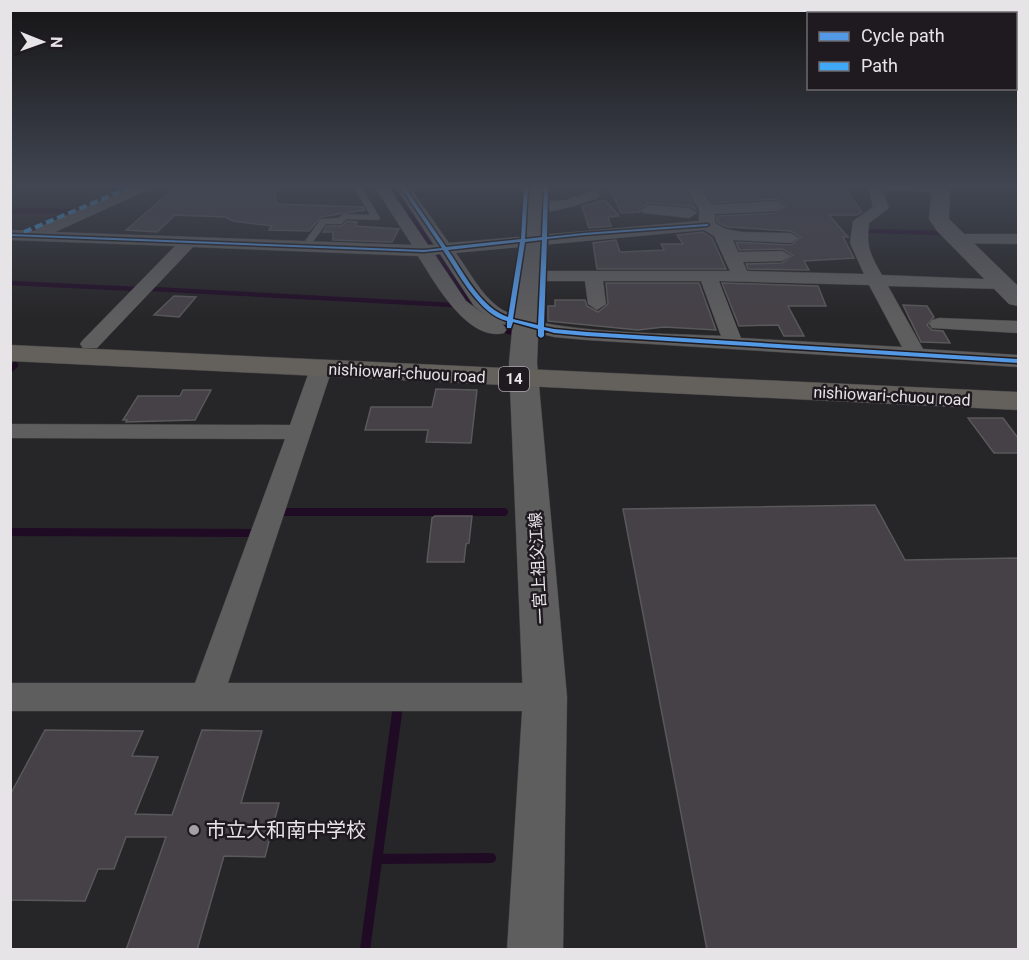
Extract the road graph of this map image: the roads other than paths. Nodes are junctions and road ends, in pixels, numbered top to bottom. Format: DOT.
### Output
graph roads {
  1 [pos="44,231"];
  2 [pos="316,231"];
  3 [pos="422,231"];
  4 [pos="533,231"];
  5 [pos="567,231"];
  6 [pos="717,231"];
  7 [pos="729,231"];
  8 [pos="860,231"];
  9 [pos="949,231"];
  10 [pos="10,234"];
  11 [pos="786,234"];
  12 [pos="34,235"];
  13 [pos="532,239"];
  14 [pos="956,239"];
  15 [pos="1018,239"];
  16 [pos="191,240"];
  17 [pos="306,245"];
  18 [pos="435,250"];
  19 [pos="782,256"];
  20 [pos="734,257"];
  21 [pos="530,276"];
  22 [pos="593,276"];
  23 [pos="708,276"];
  24 [pos="741,276"];
  25 [pos="874,278"];
  26 [pos="1011,291"];
  27 [pos="597,304"];
  28 [pos="939,324"];
  29 [pos="1018,327"];
  30 [pos="733,342"];
  31 [pos="90,344"];
  32 [pos="526,344"];
  33 [pos="13,352"];
  34 [pos="915,353"];
  35 [pos="1018,361"];
  36 [pos="321,369"];
  37 [pos="1018,385"];
  38 [pos="1018,401"];
  39 [pos="10,431"];
  40 [pos="298,432"];
  41 [pos="10,697"];
  42 [pos="545,697"];
  43 [pos="206,698"];
  44 [pos="535,950"];
  1 -- 12 [label="street"];
  2 -- 17 [label="lane"];
  3 -- 18 [label="street"];
  4 -- 13 [label="main road, 一宮上祖父江線"];
  5 -- 13 [label="street"];
  6 -- 20 [label="street"];
  7 -- 11 [label="street"];
  8 -- 25 [label="street"];
  9 -- 14 [label="main road"];
  10 -- 12 [label="street"];
  12 -- 16 [label="street"];
  13 -- 18 [label="street"];
  13 -- 21 [label="main road, 一宮上祖父江線"];
  14 -- 15 [label="street"];
  14 -- 26 [label="main road"];
  16 -- 17 [label="street"];
  16 -- 31 [label="street"];
  17 -- 18 [label="street"];
  18 -- 32 [label="street"];
  19 -- 20 [label="street"];
  20 -- 24 [label="street"];
  21 -- 22 [label="street"];
  21 -- 32 [label="main road, 一宮上祖父江線"];
  22 -- 23 [label="street"];
  22 -- 27 [label="street"];
  23 -- 24 [label="street"];
  23 -- 30 [label="street"];
  24 -- 25 [label="street"];
  25 -- 26 [label="street"];
  25 -- 34 [label="street"];
  28 -- 29 [label="street"];
  30 -- 32 [label="street"];
  30 -- 34 [label="street"];
  31 -- 32 [label="main road, nishiowari-chuou road / 14"];
  31 -- 33 [label="main road, nishiowari-chuou road / 14"];
  32 -- 36 [label="main road, nishiowari-chuou road / 14"];
  32 -- 37 [label="main road, nishiowari-chuou road / 14"];
  32 -- 38 [label="main road, nishiowari-chuou road / 14"];
  32 -- 42 [label="main road, 一宮上祖父江線"];
  33 -- 36 [label="main road, nishiowari-chuou road / 14"];
  34 -- 35 [label="street"];
  36 -- 40 [label="street"];
  39 -- 40 [label="street"];
  40 -- 43 [label="street"];
  41 -- 43 [label="street"];
  42 -- 43 [label="street"];
  42 -- 44 [label="main road, 一宮上祖父江線"];
}
